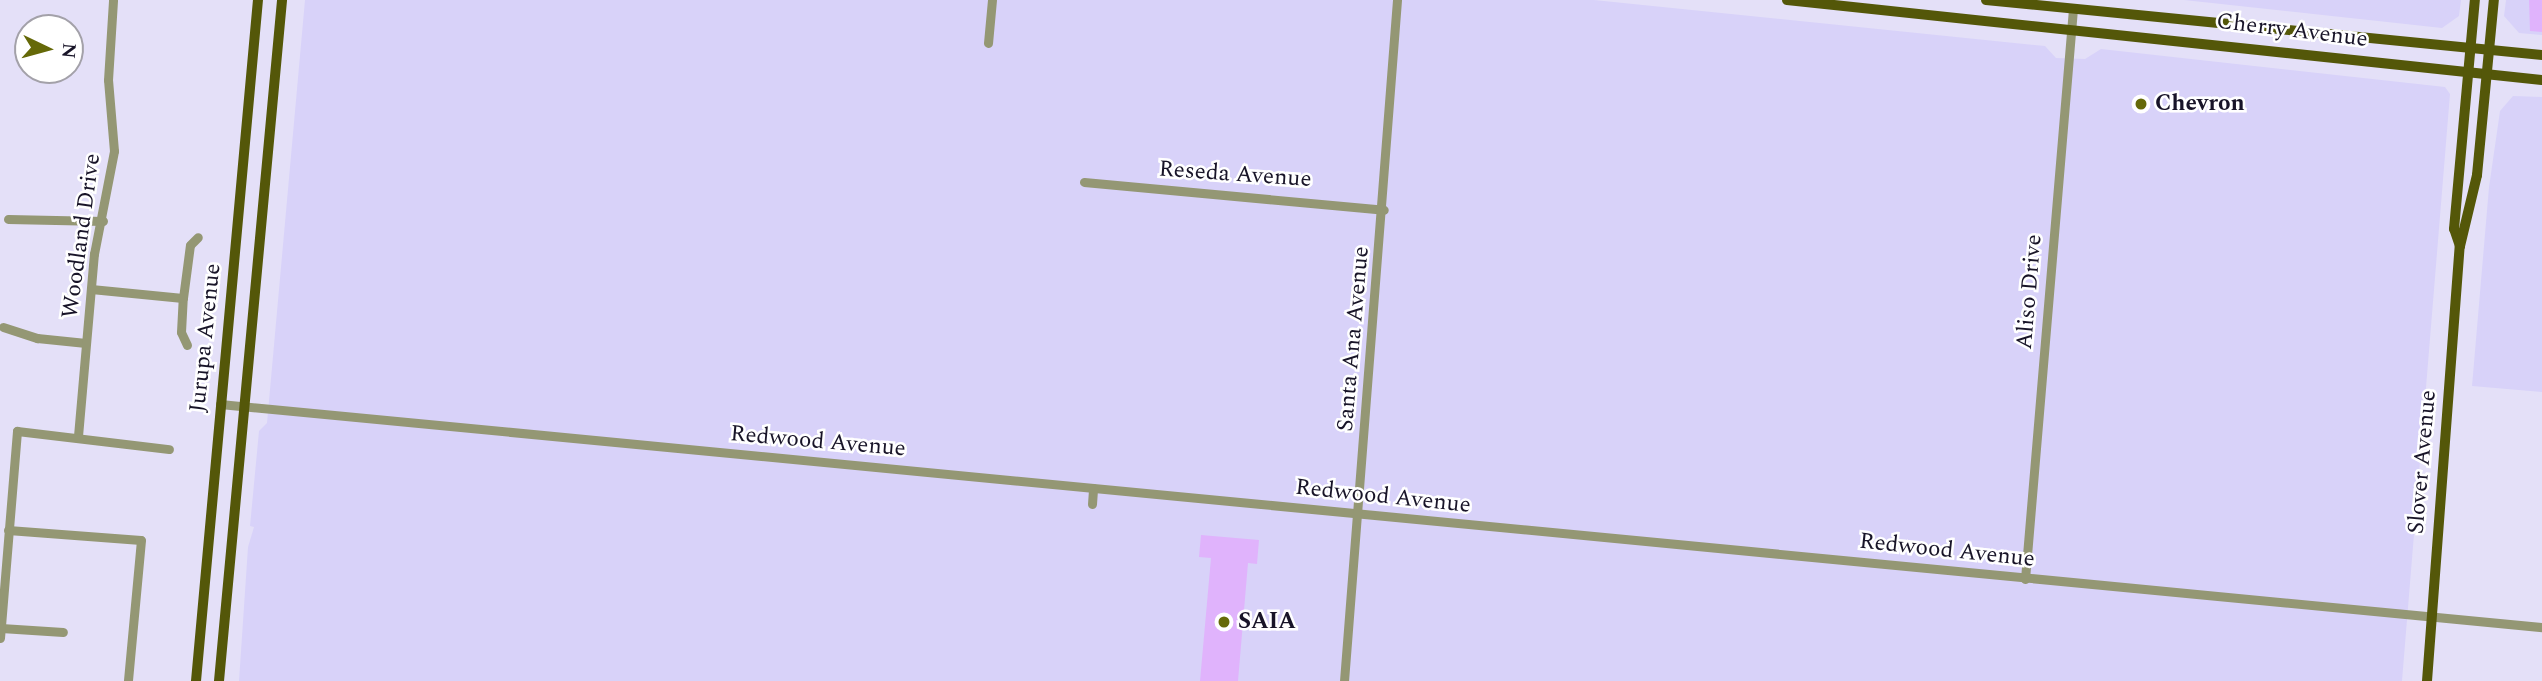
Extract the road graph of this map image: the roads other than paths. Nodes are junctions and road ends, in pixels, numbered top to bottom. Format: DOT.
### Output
graph roads {
  1 [pos="113,0"];
  2 [pos="258,0"];
  3 [pos="282,0"];
  4 [pos="992,0"];
  5 [pos="1397,0"];
  6 [pos="1787,0"];
  7 [pos="1986,0"];
  8 [pos="2475,0"];
  9 [pos="2494,0"];
  10 [pos="2073,9"];
  11 [pos="2071,28"];
  12 [pos="988,43"];
  13 [pos="2471,47"];
  14 [pos="2489,50"];
  15 [pos="2542,55"];
  16 [pos="2468,73"];
  17 [pos="2486,75"];
  18 [pos="2542,80"];
  19 [pos="1083,182"];
  20 [pos="1384,210"];
  21 [pos="8,219"];
  22 [pos="103,221"];
  23 [pos="198,237"];
  24 [pos="2460,246"];
  25 [pos="91,289"];
  26 [pos="183,298"];
  27 [pos="3,327"];
  28 [pos="86,343"];
  29 [pos="187,345"];
  30 [pos="220,404"];
  31 [pos="245,407"];
  32 [pos="78,436"];
  33 [pos="169,449"];
  34 [pos="1093,488"];
  35 [pos="1092,504"];
  36 [pos="1358,513"];
  37 [pos="8,530"];
  38 [pos="2025,579"];
  39 [pos="2432,617"];
  40 [pos="2542,627"];
  41 [pos="1,628"];
  42 [pos="63,632"];
  43 [pos="0,638"];
  44 [pos="128,681"];
  45 [pos="196,681"];
  46 [pos="219,681"];
  47 [pos="1344,681"];
  48 [pos="2427,681"];
  1 -- 22 [label="street, Woodland Drive"];
  2 -- 30 [label="main road, Jurupa Avenue"];
  3 -- 31 [label="main road, Jurupa Avenue"];
  4 -- 12 [label="street"];
  5 -- 20 [label="street, Santa Ana Avenue"];
  6 -- 11 [label="main road, Cherry Avenue"];
  7 -- 10 [label="main road, Cherry Avenue"];
  8 -- 13 [label="main road, Slover Avenue"];
  9 -- 14 [label="main road, Slover Avenue"];
  10 -- 11 [label="street, Aliso Drive"];
  10 -- 13 [label="main road, Cherry Avenue"];
  11 -- 16 [label="main road, Cherry Avenue"];
  11 -- 38 [label="street, Aliso Drive"];
  13 -- 14 [label="main road, Cherry Avenue"];
  13 -- 16 [label="main road, Slover Avenue"];
  14 -- 15 [label="main road, Cherry Avenue"];
  14 -- 17 [label="main road, Slover Avenue"];
  16 -- 17 [label="main road, Cherry Avenue"];
  16 -- 24 [label="main road, Slover Avenue"];
  17 -- 18 [label="main road, Cherry Avenue"];
  17 -- 24 [label="main road, Slover Avenue"];
  19 -- 20 [label="street, Reseda Avenue"];
  20 -- 36 [label="street, Santa Ana Avenue"];
  21 -- 22 [label="street"];
  22 -- 25 [label="street, Woodland Drive"];
  23 -- 26 [label="street"];
  24 -- 39 [label="main road, Slover Avenue"];
  25 -- 26 [label="street"];
  25 -- 28 [label="street, Woodland Drive"];
  26 -- 29 [label="street"];
  27 -- 28 [label="street"];
  28 -- 32 [label="street, Woodland Drive"];
  30 -- 31 [label="street, Redwood Avenue"];
  30 -- 45 [label="main road, Jurupa Avenue"];
  31 -- 34 [label="street, Redwood Avenue"];
  31 -- 46 [label="main road, Jurupa Avenue"];
  32 -- 33 [label="street"];
  32 -- 37 [label="street"];
  34 -- 35 [label="street"];
  34 -- 36 [label="street, Redwood Avenue"];
  36 -- 38 [label="street, Redwood Avenue"];
  36 -- 47 [label="street, Santa Ana Avenue"];
  37 -- 41 [label="street"];
  37 -- 44 [label="street"];
  38 -- 39 [label="street, Redwood Avenue"];
  39 -- 40 [label="street, Redwood Avenue"];
  39 -- 48 [label="main road, Slover Avenue"];
  41 -- 42 [label="street"];
  41 -- 43 [label="street"];
}
